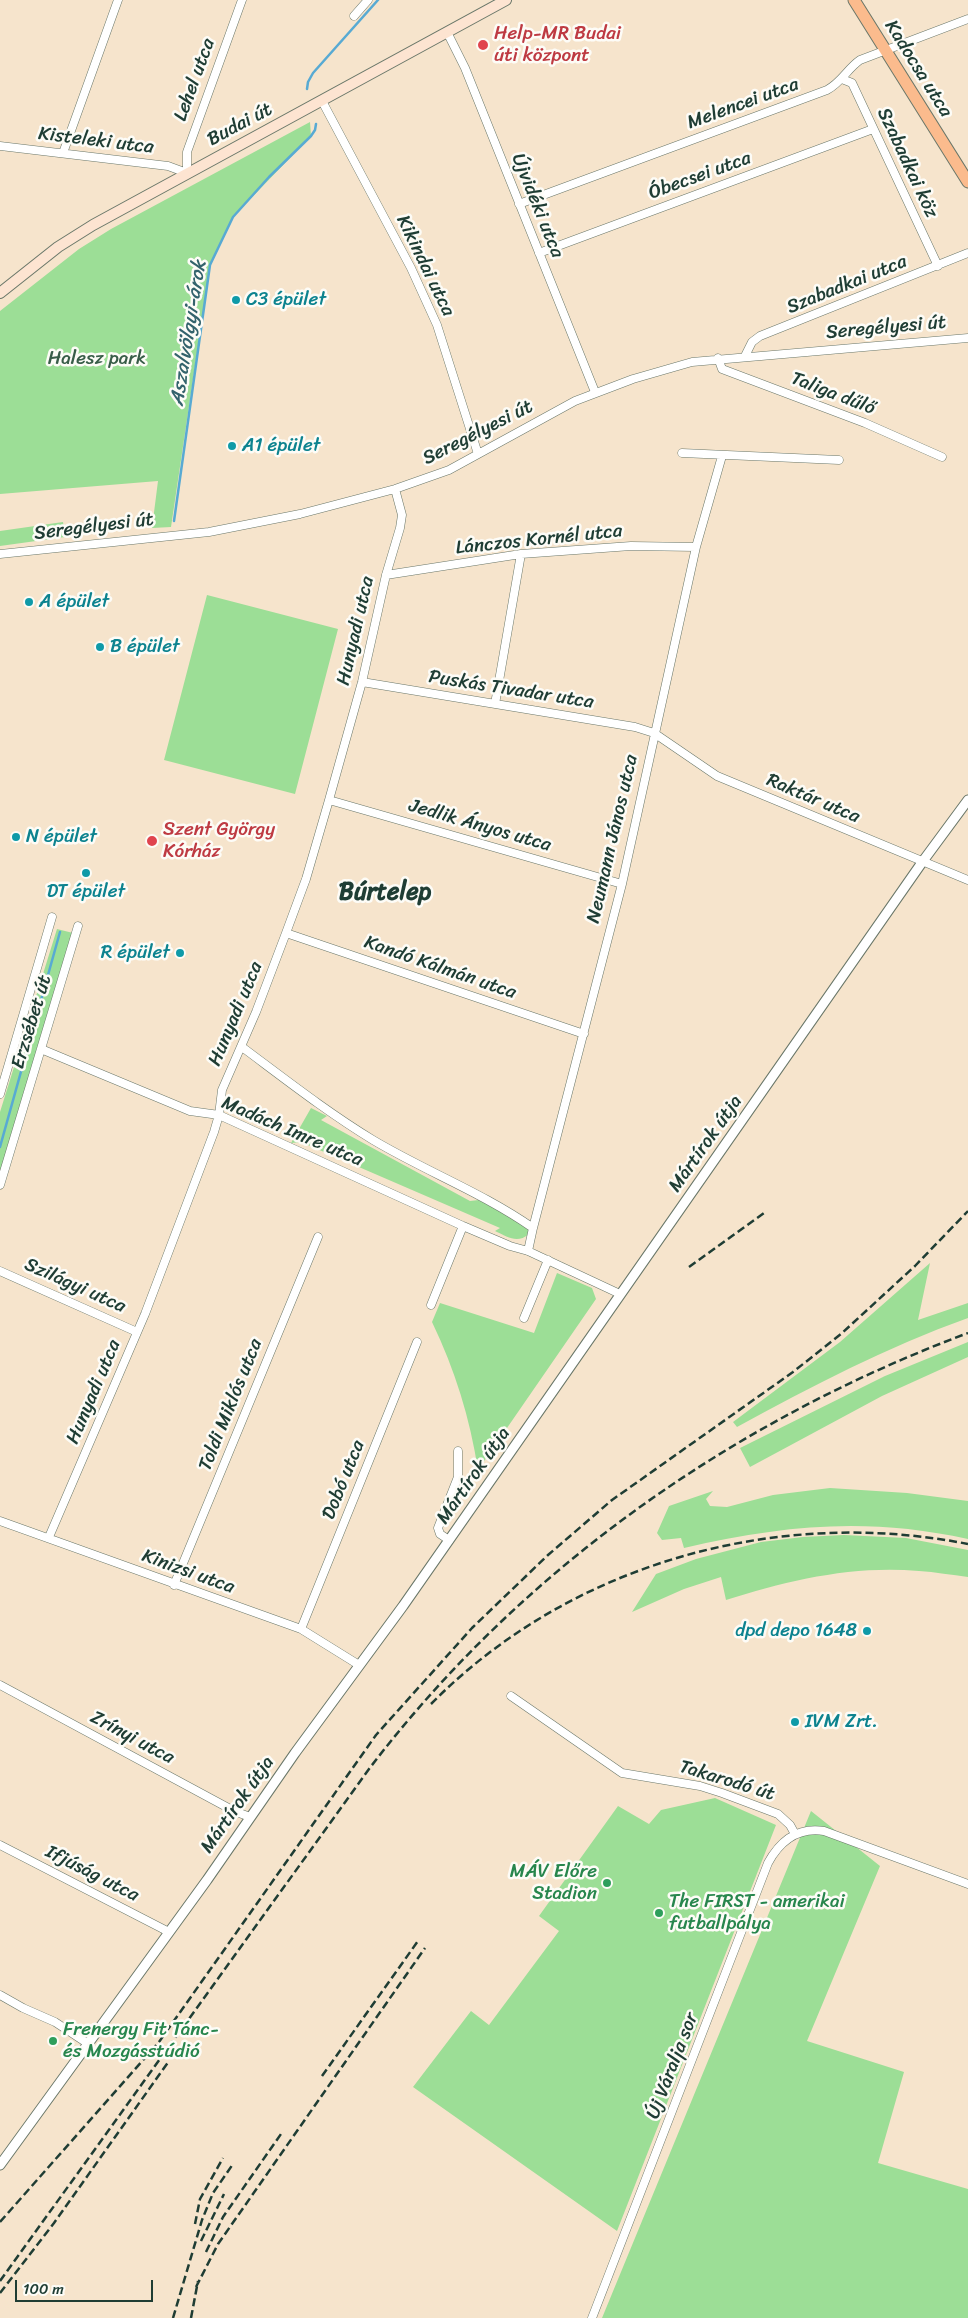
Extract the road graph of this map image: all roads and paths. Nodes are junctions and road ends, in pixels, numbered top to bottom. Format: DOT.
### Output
graph roads {
  1 [pos="118,0"];
  2 [pos="242,0"];
  3 [pos="368,0"];
  4 [pos="506,0"];
  5 [pos="854,0"];
  6 [pos="354,16"];
  7 [pos="968,19"];
  8 [pos="447,32"];
  9 [pos="886,51"];
  10 [pos="842,79"];
  11 [pos="322,101"];
  12 [pos="873,129"];
  13 [pos="0,146"];
  14 [pos="63,153"];
  15 [pos="187,173"];
  16 [pos="968,182"];
  17 [pos="519,204"];
  18 [pos="968,252"];
  19 [pos="538,253"];
  20 [pos="938,266"];
  21 [pos="0,293"];
  22 [pos="968,338"];
  23 [pos="745,356"];
  24 [pos="718,358"];
  25 [pos="595,392"];
  26 [pos="682,453"];
  27 [pos="478,454"];
  28 [pos="722,456"];
  29 [pos="942,457"];
  30 [pos="839,460"];
  31 [pos="395,489"];
  32 [pos="696,547"];
  33 [pos="0,554"];
  34 [pos="521,554"];
  35 [pos="386,575"];
  36 [pos="362,682"];
  37 [pos="495,704"];
  38 [pos="654,733"];
  39 [pos="329,800"];
  40 [pos="968,800"];
  41 [pos="923,861"];
  42 [pos="968,880"];
  43 [pos="622,884"];
  44 [pos="52,917"];
  45 [pos="78,926"];
  46 [pos="286,933"];
  47 [pos="584,1034"];
  48 [pos="242,1047"];
  49 [pos="41,1049"];
  50 [pos="0,1094"];
  51 [pos="219,1115"];
  52 [pos="0,1186"];
  53 [pos="463,1226"];
  54 [pos="533,1228"];
  55 [pos="318,1237"];
  56 [pos="528,1251"];
  57 [pos="548,1260"];
  58 [pos="0,1271"];
  59 [pos="620,1294"];
  60 [pos="431,1304"];
  61 [pos="524,1318"];
  62 [pos="137,1332"];
  63 [pos="417,1342"];
  64 [pos="458,1451"];
  65 [pos="0,1521"];
  66 [pos="49,1537"];
  67 [pos="449,1540"];
  68 [pos="174,1585"];
  69 [pos="301,1629"];
  70 [pos="359,1665"];
  71 [pos="0,1685"];
  72 [pos="510,1696"];
  73 [pos="250,1817"];
  74 [pos="795,1834"];
  75 [pos="0,1845"];
  76 [pos="968,1884"];
  77 [pos="169,1932"];
  78 [pos="0,1995"];
  79 [pos="88,2042"];
  80 [pos="1,2160"];
  81 [pos="592,2318"];
  1 -- 14 [label="street"];
  2 -- 15 [label="street, Lehel utca"];
  3 -- 6 [label="street"];
  4 -- 8 [label="main road, Budai út"];
  5 -- 9 [label="main road, Kadocsa utca"];
  7 -- 9 [label="street, Melencei utca"];
  8 -- 11 [label="main road, Budai út"];
  8 -- 17 [label="street, Újvidéki utca"];
  9 -- 10 [label="street, Melencei utca"];
  9 -- 16 [label="main road, Kadocsa utca"];
  10 -- 12 [label="street, Szabadkai köz"];
  10 -- 17 [label="street, Melencei utca"];
  11 -- 15 [label="main road, Budai út"];
  11 -- 27 [label="street, Kikindai utca"];
  12 -- 19 [label="street, Óbecsei utca"];
  12 -- 20 [label="street, Szabadkai köz"];
  13 -- 14 [label="street, Kisteleki utca"];
  14 -- 15 [label="street, Kisteleki utca"];
  15 -- 21 [label="main road, Budai út"];
  17 -- 19 [label="street, Újvidéki utca"];
  18 -- 20 [label="street, Szabadkai utca"];
  19 -- 25 [label="street, Újvidéki utca"];
  20 -- 23 [label="street, Szabadkai utca"];
  22 -- 23 [label="street, Seregélyesi út"];
  23 -- 24 [label="street, Seregélyesi út"];
  24 -- 25 [label="street, Seregélyesi út"];
  24 -- 29 [label="street, Taliga dűlő"];
  25 -- 27 [label="street, Seregélyesi út"];
  26 -- 28 [label="street"];
  27 -- 31 [label="street, Seregélyesi út"];
  28 -- 30 [label="street"];
  28 -- 32 [label="street, Neumann János utca"];
  31 -- 33 [label="street, Seregélyesi út"];
  31 -- 35 [label="street, Hunyadi utca"];
  32 -- 34 [label="street, Lánczos Kornél utca"];
  32 -- 38 [label="street, Neumann János utca"];
  34 -- 35 [label="street, Lánczos Kornél utca"];
  34 -- 37 [label="street"];
  35 -- 36 [label="street, Hunyadi utca"];
  36 -- 37 [label="street, Puskás Tivadar utca"];
  36 -- 39 [label="street, Hunyadi utca"];
  37 -- 38 [label="street, Puskás Tivadar utca"];
  38 -- 41 [label="street, Raktár utca"];
  38 -- 43 [label="street, Neumann János utca"];
  39 -- 43 [label="street, Jedlik Ányos utca"];
  39 -- 46 [label="street, Hunyadi utca"];
  40 -- 41 [label="street, Mártírok útja"];
  41 -- 42 [label="street, Raktár utca"];
  41 -- 59 [label="street, Mártírok útja"];
  43 -- 47 [label="street, Neumann János utca"];
  44 -- 50 [label="street, Erzsébet út"];
  45 -- 49 [label="street, Erzsébet út"];
  46 -- 47 [label="street, Kandó Kálmán utca"];
  46 -- 48 [label="street, Hunyadi utca"];
  47 -- 54 [label="street, Neumann János utca"];
  48 -- 51 [label="street, Hunyadi utca"];
  48 -- 54 [label="street, Madách Imre utca"];
  49 -- 51 [label="street, Madách Imre utca"];
  49 -- 52 [label="street, Erzsébet út"];
  51 -- 53 [label="street, Madách Imre utca"];
  51 -- 62 [label="street, Hunyadi utca"];
  53 -- 56 [label="street, Madách Imre utca"];
  53 -- 60 [label="street"];
  54 -- 56 [label="street"];
  55 -- 68 [label="street, Toldi Miklós utca"];
  56 -- 57 [label="street, Madách Imre utca"];
  57 -- 59 [label="street, Madách Imre utca"];
  57 -- 61 [label="street"];
  58 -- 62 [label="street, Szilágyi utca"];
  59 -- 67 [label="street, Mártírok útja"];
  62 -- 66 [label="street, Hunyadi utca"];
  63 -- 69 [label="street, Dobó utca"];
  64 -- 67 [label="street"];
  65 -- 66 [label="street, Kinizsi utca"];
  66 -- 68 [label="street, Kinizsi utca"];
  67 -- 70 [label="street, Mártírok útja"];
  68 -- 69 [label="street, Kinizsi utca"];
  69 -- 70 [label="street, Kinizsi utca"];
  70 -- 73 [label="street, Mártírok útja"];
  71 -- 73 [label="street, Zrínyi utca"];
  72 -- 74 [label="street, Takarodó út"];
  73 -- 77 [label="street, Mártírok útja"];
  74 -- 76 [label="street"];
  74 -- 81 [label="street, Új Váralja sor"];
  75 -- 77 [label="street, Ifjúság utca"];
  77 -- 79 [label="street, Mártírok útja"];
  78 -- 79 [label="street"];
  79 -- 80 [label="street, Mártírok útja"];
}
